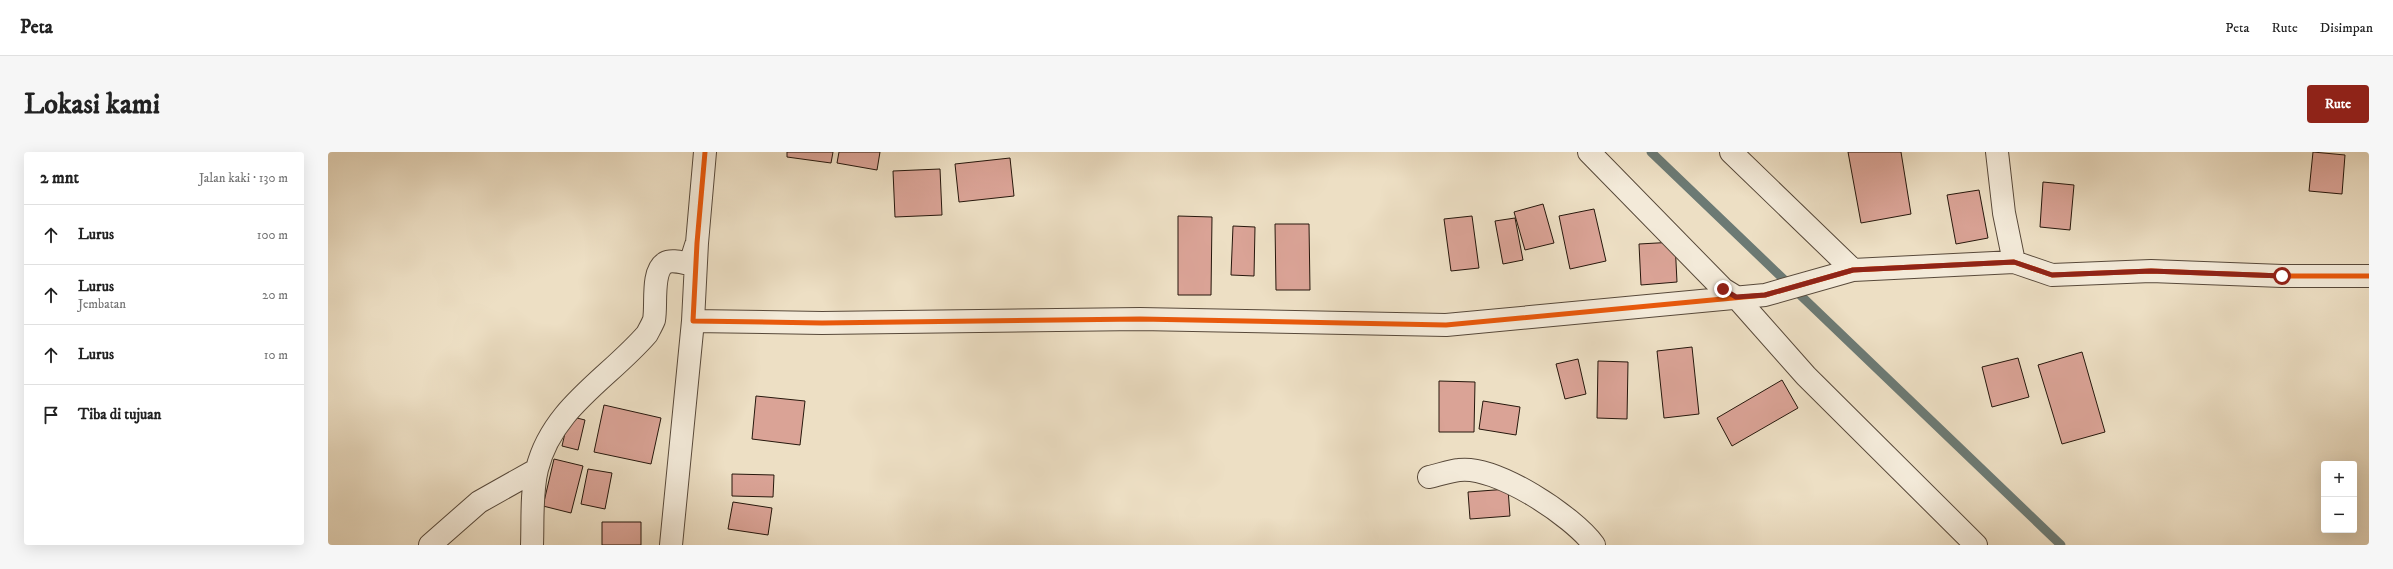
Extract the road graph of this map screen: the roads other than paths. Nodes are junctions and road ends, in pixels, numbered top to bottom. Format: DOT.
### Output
graph roads {
  1 [pos="705,152"];
  2 [pos="1589,152"];
  3 [pos="1731,152"];
  4 [pos="1997,152"];
  5 [pos="697,243"];
  6 [pos="2014,262"];
  7 [pos="1846,272"];
  8 [pos="2369,276"];
  9 [pos="1736,297"];
  10 [pos="693,321"];
  11 [pos="536,470"];
  12 [pos="1429,477"];
  13 [pos="430,545"];
  14 [pos="532,545"];
  15 [pos="671,545"];
  16 [pos="1594,545"];
  17 [pos="1976,545"];
  1 -- 5 [label="street"];
  2 -- 9 [label="street"];
  3 -- 7 [label="street"];
  4 -- 6 [label="street"];
  5 -- 10 [label="street"];
  5 -- 11 [label="street"];
  6 -- 7 [label="street"];
  6 -- 8 [label="street"];
  7 -- 9 [label="street"];
  9 -- 10 [label="street"];
  9 -- 17 [label="street"];
  10 -- 15 [label="street"];
  11 -- 13 [label="street"];
  11 -- 14 [label="street"];
  12 -- 16 [label="street"];
}
